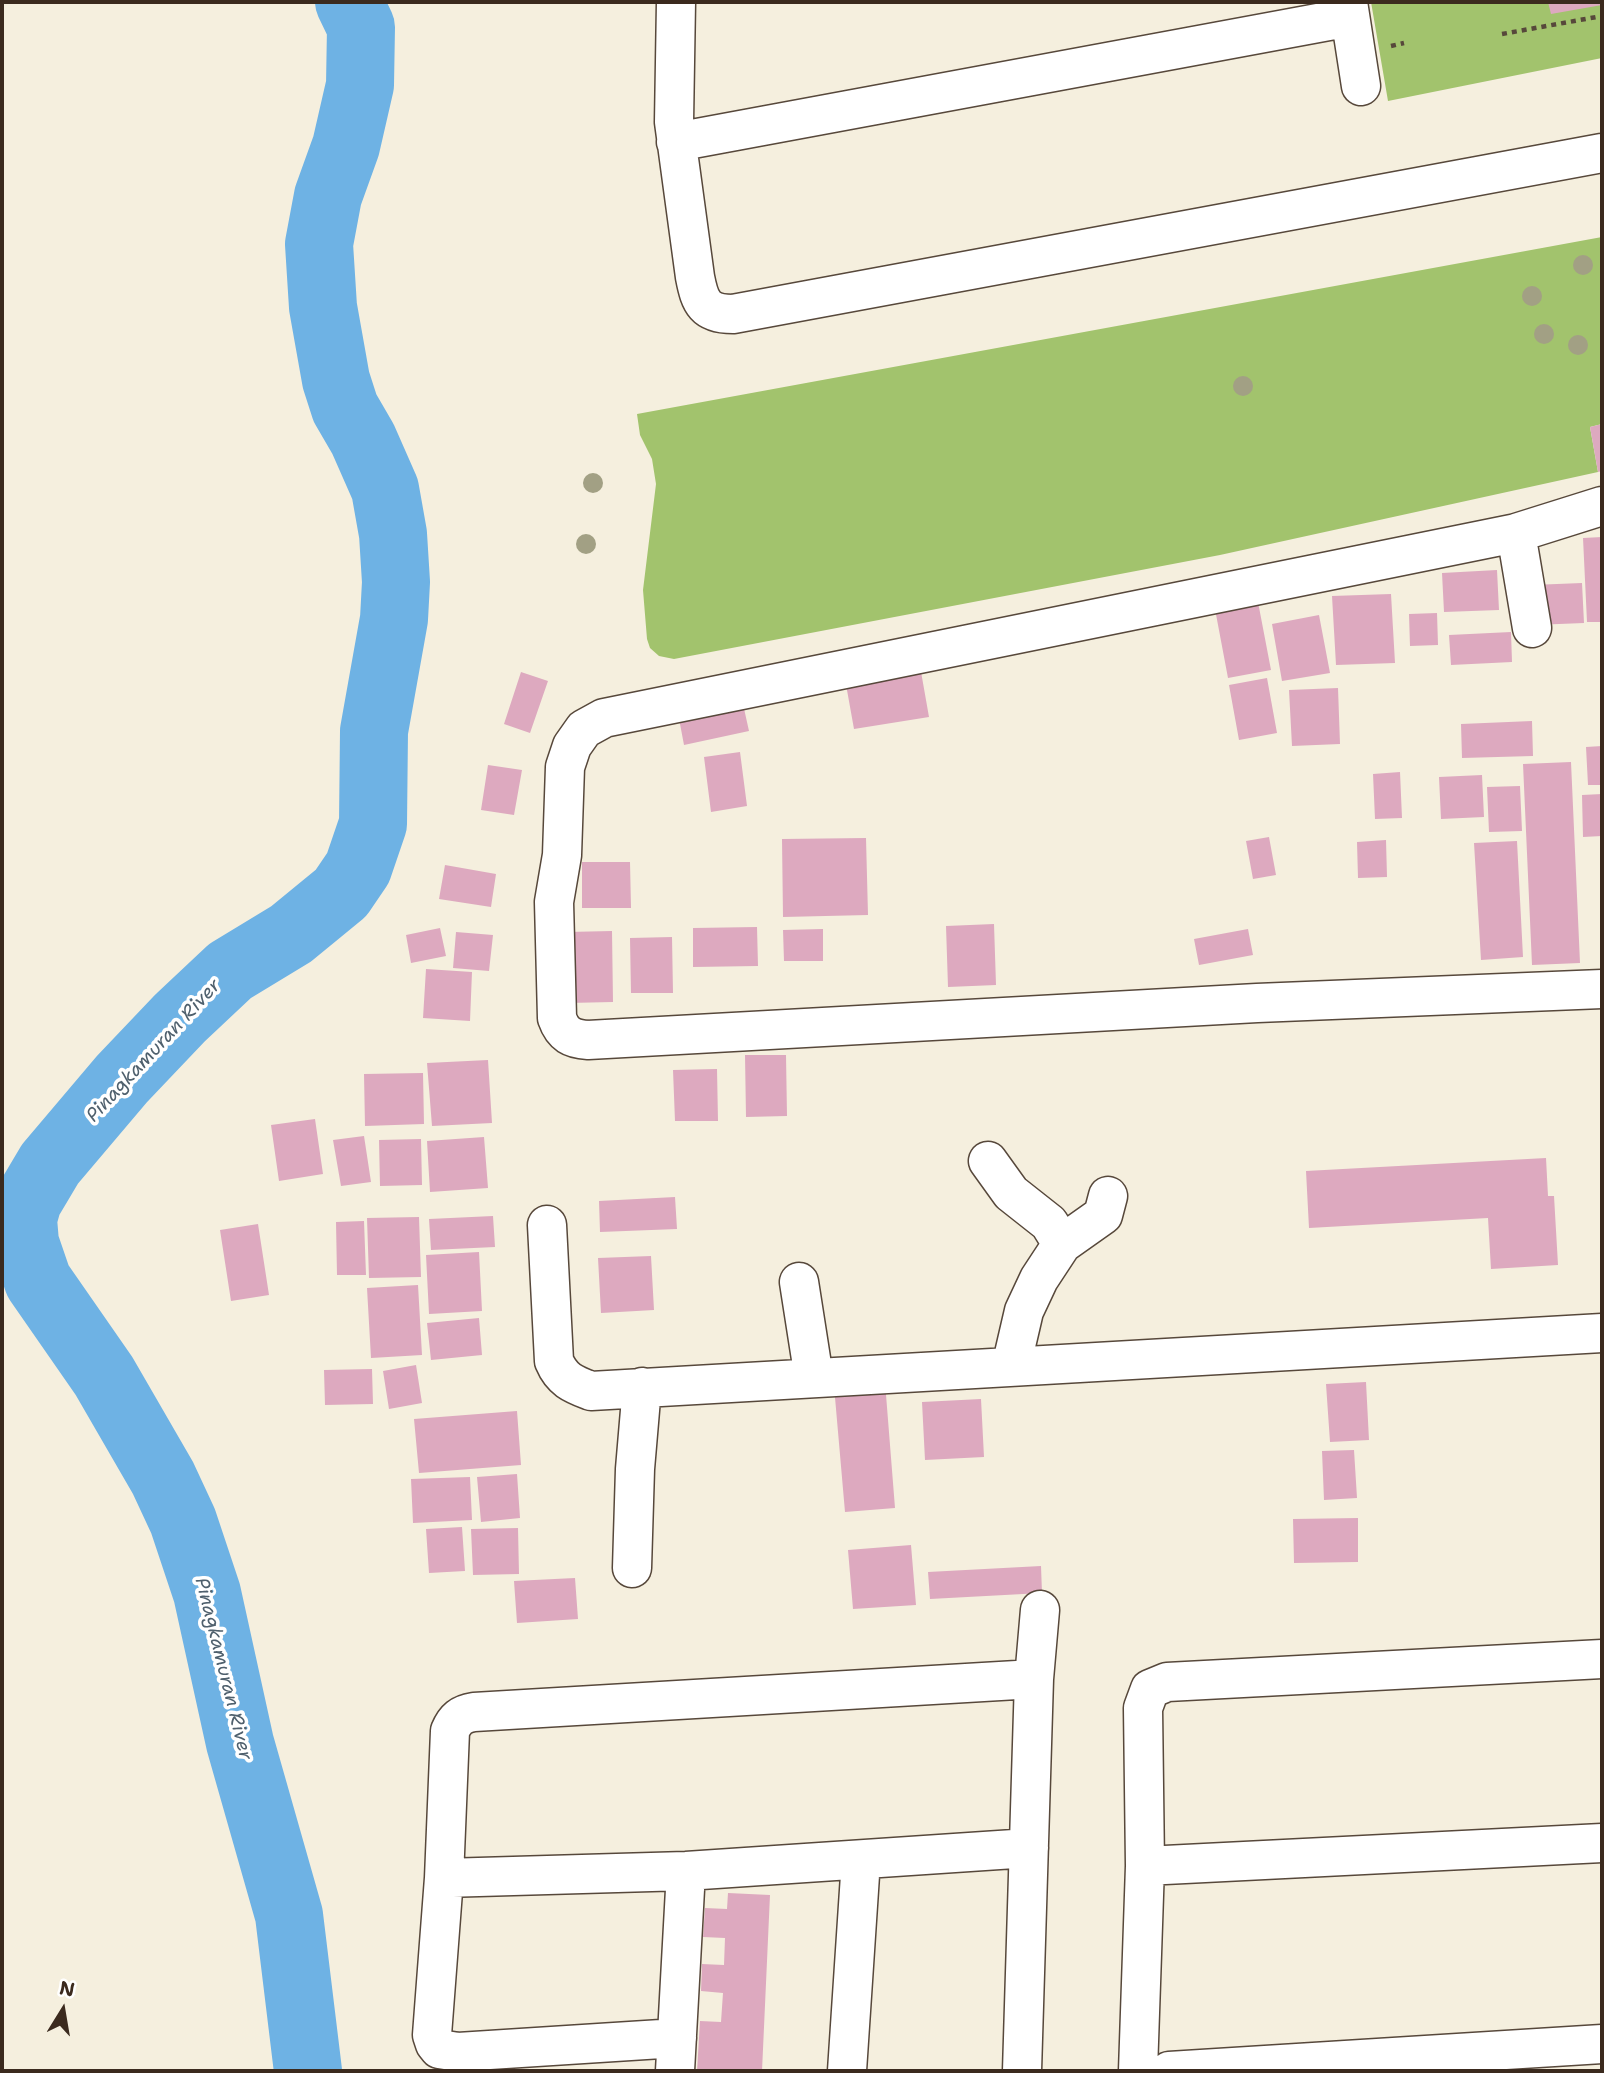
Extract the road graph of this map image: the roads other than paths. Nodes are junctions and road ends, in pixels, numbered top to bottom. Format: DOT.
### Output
graph roads {
  1 [pos="676,2"];
  2 [pos="1349,9"];
  3 [pos="1361,86"];
  4 [pos="676,142"];
  5 [pos="1602,153"];
  6 [pos="1602,506"];
  7 [pos="1516,533"];
  8 [pos="1532,628"];
  9 [pos="1602,989"];
  10 [pos="988,1161"];
  11 [pos="1108,1196"];
  12 [pos="547,1225"];
  13 [pos="1062,1244"];
  14 [pos="799,1282"];
  15 [pos="1602,1333"];
  16 [pos="1011,1367"];
  17 [pos="814,1378"];
  18 [pos="642,1387"];
  19 [pos="632,1568"];
  20 [pos="1040,1611"];
  21 [pos="1602,1659"];
  22 [pos="1034,1679"];
  23 [pos="1602,1843"];
  24 [pos="1029,1848"];
  25 [pos="860,1860"];
  26 [pos="1144,1866"];
  27 [pos="686,1871"];
  28 [pos="444,1878"];
  29 [pos="1602,2044"];
  30 [pos="676,2054"];
  31 [pos="847,2071"];
  32 [pos="1023,2071"];
  33 [pos="1138,2071"];
  34 [pos="1169,2071"];
  1 -- 4 [label="street"];
  2 -- 3 [label="street"];
  2 -- 4 [label="street"];
  4 -- 5 [label="street"];
  6 -- 7 [label="street"];
  7 -- 8 [label="street"];
  7 -- 9 [label="street"];
  10 -- 13 [label="street"];
  11 -- 13 [label="street"];
  12 -- 18 [label="street"];
  13 -- 16 [label="street"];
  14 -- 17 [label="street"];
  15 -- 16 [label="street"];
  16 -- 17 [label="street"];
  17 -- 18 [label="street"];
  18 -- 19 [label="street"];
  20 -- 22 [label="street"];
  21 -- 26 [label="street"];
  22 -- 24 [label="street"];
  22 -- 28 [label="street"];
  23 -- 26 [label="street"];
  24 -- 25 [label="street"];
  24 -- 32 [label="street"];
  25 -- 27 [label="street"];
  25 -- 31 [label="street"];
  26 -- 33 [label="street"];
  27 -- 28 [label="street"];
  27 -- 30 [label="street"];
  28 -- 30 [label="street"];
  29 -- 34 [label="street"];
}
